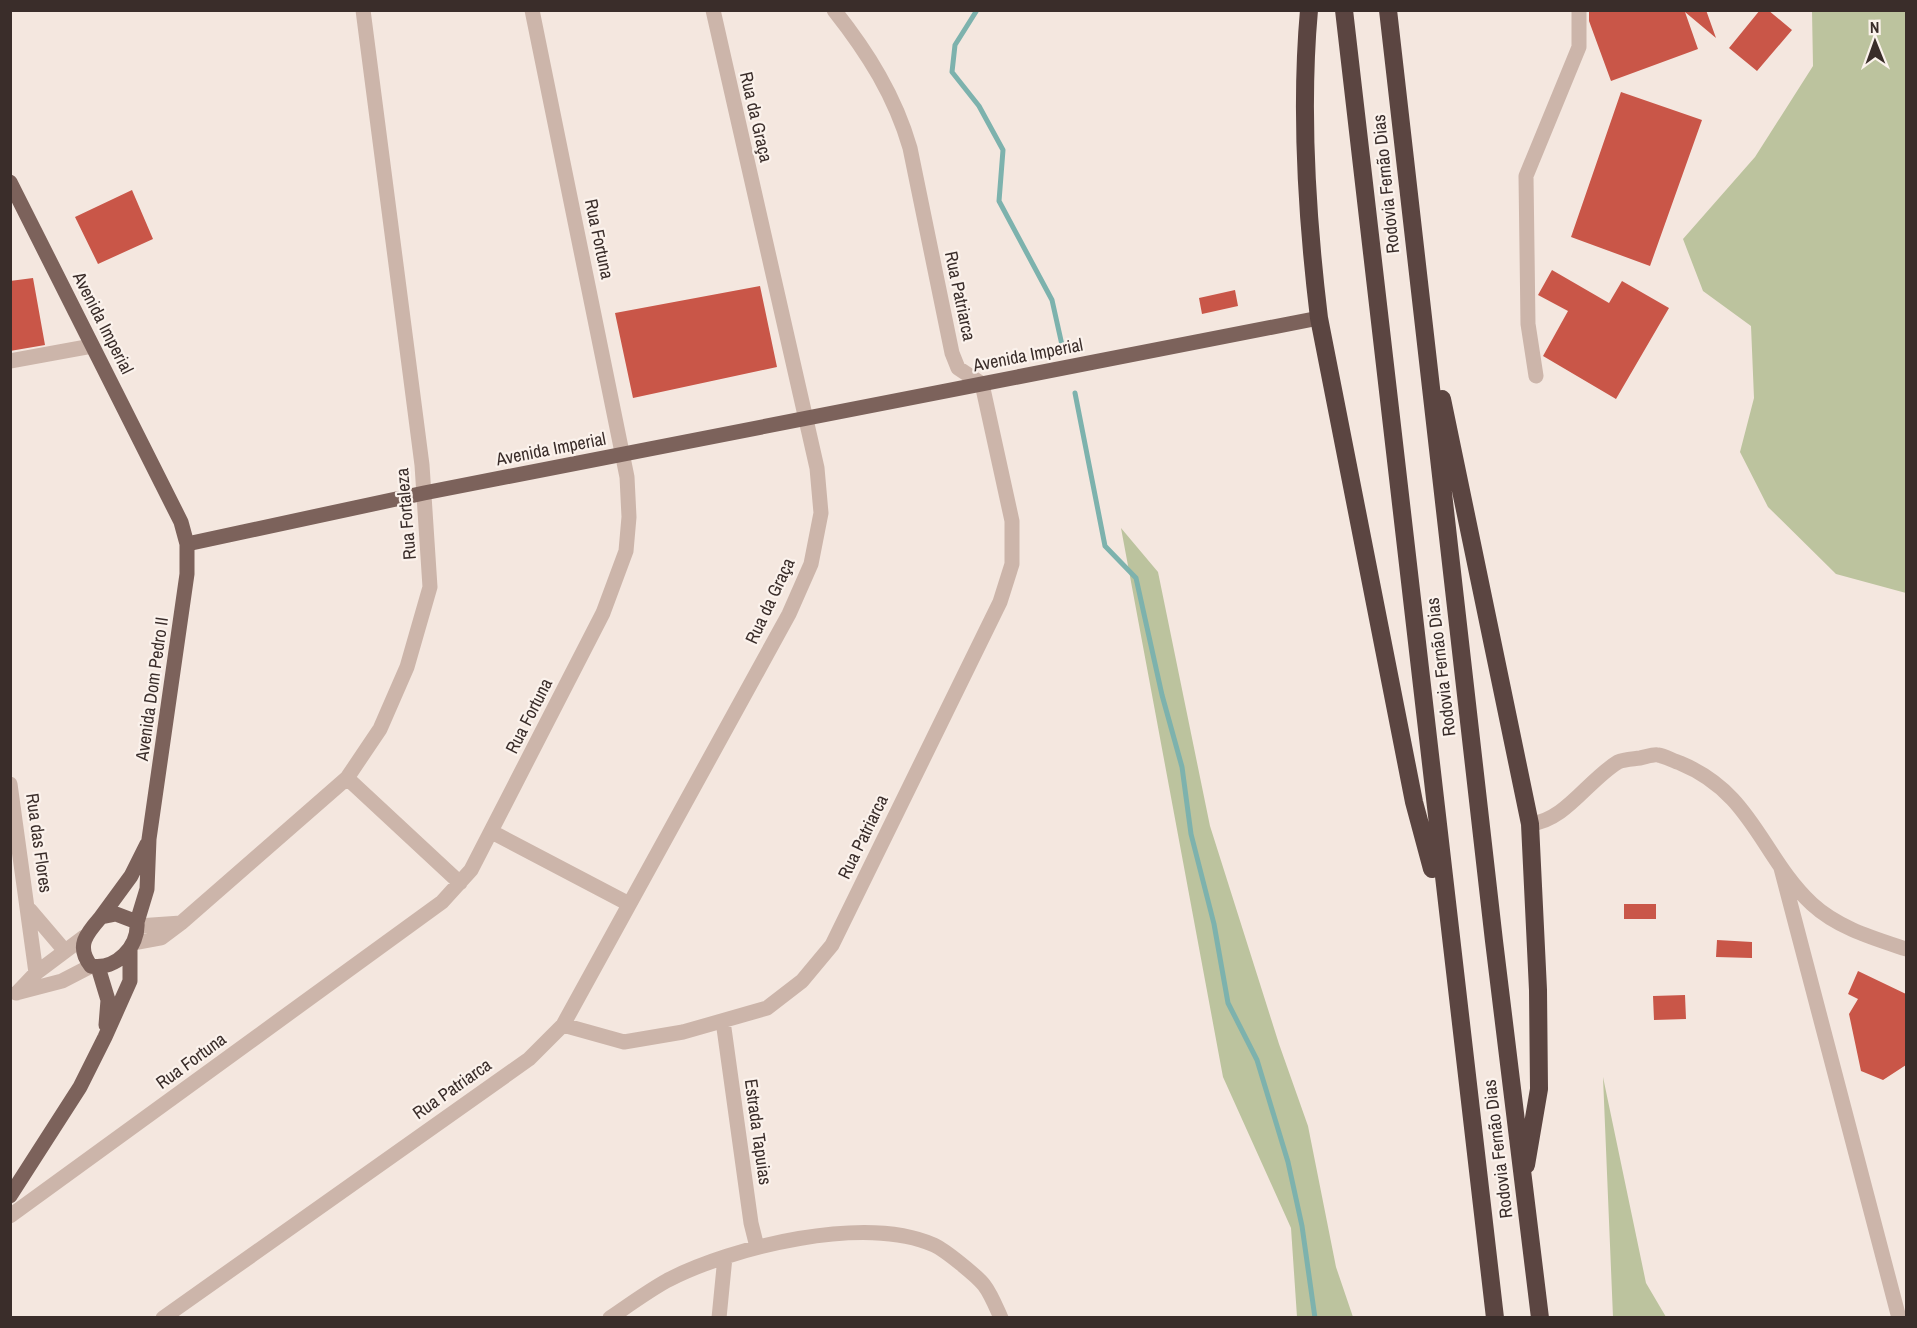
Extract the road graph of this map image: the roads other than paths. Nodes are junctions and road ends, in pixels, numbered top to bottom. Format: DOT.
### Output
graph roads {
  1 [pos="363,10"];
  2 [pos="532,10"];
  3 [pos="713,10"];
  4 [pos="834,10"];
  5 [pos="1309,10"];
  6 [pos="1344,10"];
  7 [pos="1388,10"];
  8 [pos="1579,10"];
  9 [pos="10,183"];
  10 [pos="1420,302"];
  11 [pos="1319,318"];
  12 [pos="92,346"];
  13 [pos="10,361"];
  14 [pos="1536,376"];
  15 [pos="982,384"];
  16 [pos="806,419"];
  17 [pos="624,455"];
  18 [pos="424,493"];
  19 [pos="187,544"];
  20 [pos="347,778"];
  21 [pos="10,784"];
  22 [pos="1530,824"];
  23 [pos="492,832"];
  24 [pos="149,838"];
  25 [pos="1779,862"];
  26 [pos="460,883"];
  27 [pos="629,904"];
  28 [pos="28,908"];
  29 [pos="101,917"];
  30 [pos="181,923"];
  31 [pos="137,924"];
  32 [pos="1449,930"];
  33 [pos="84,938"];
  34 [pos="132,946"];
  35 [pos="1906,949"];
  36 [pos="65,951"];
  37 [pos="94,967"];
  38 [pos="36,973"];
  39 [pos="14,994"];
  40 [pos="723,1021"];
  41 [pos="563,1025"];
  42 [pos="105,1037"];
  43 [pos="1523,1184"];
  44 [pos="10,1196"];
  45 [pos="10,1216"];
  46 [pos="757,1247"];
  47 [pos="725,1257"];
  48 [pos="163,1317"];
  49 [pos="610,1317"];
  50 [pos="719,1317"];
  51 [pos="1001,1317"];
  52 [pos="1495,1317"];
  53 [pos="1540,1317"];
  54 [pos="1899,1317"];
  1 -- 18 [label="street, Rua Fortaleza"];
  2 -- 17 [label="street, Rua Fortuna"];
  3 -- 16 [label="street, Rua da Graça"];
  4 -- 15 [label="street, Rua Patriarca"];
  5 -- 11 [label="highway"];
  6 -- 32 [label="highway, Rodovia Fernão Dias"];
  7 -- 10 [label="highway, Rodovia Fernão Dias"];
  8 -- 14 [label="street"];
  9 -- 12 [label="main road, Avenida Imperial"];
  10 -- 22 [label="highway"];
  10 -- 43 [label="highway, Rodovia Fernão Dias"];
  11 -- 15 [label="main road, Avenida Imperial"];
  11 -- 32 [label="highway"];
  12 -- 13 [label="street"];
  12 -- 19 [label="main road, Avenida Imperial"];
  15 -- 16 [label="main road, Avenida Imperial"];
  15 -- 40 [label="street, Rua Patriarca"];
  16 -- 17 [label="main road, Avenida Imperial"];
  16 -- 27 [label="street, Rua da Graça"];
  17 -- 18 [label="main road, Avenida Imperial"];
  17 -- 23 [label="street, Rua Fortuna"];
  18 -- 19 [label="main road, Avenida Imperial"];
  18 -- 20 [label="street, Rua Fortaleza"];
  19 -- 24 [label="main road, Avenida Dom Pedro II"];
  20 -- 26 [label="street"];
  20 -- 30 [label="street, Rua Fortaleza"];
  21 -- 28 [label="street, Rua das Flores"];
  22 -- 25 [label="street"];
  22 -- 43 [label="highway"];
  23 -- 26 [label="street, Rua Fortuna"];
  23 -- 27 [label="street"];
  24 -- 29 [label="main road, Avenida Dom Pedro II"];
  24 -- 31 [label="main road, Avenida Dom Pedro II"];
  25 -- 35 [label="street"];
  25 -- 54 [label="street"];
  26 -- 45 [label="street, Rua Fortuna"];
  27 -- 41 [label="street, Rua da Graça"];
  28 -- 36 [label="street, Rua das Flores"];
  28 -- 38 [label="street, Rua das Flores"];
  29 -- 31 [label="main road"];
  29 -- 33 [label="main road"];
  30 -- 31 [label="street"];
  30 -- 34 [label="street, Rua Fortaleza"];
  31 -- 34 [label="main road"];
  32 -- 52 [label="highway, Rodovia Fernão Dias"];
  33 -- 36 [label="street"];
  33 -- 37 [label="main road"];
  34 -- 37 [label="main road"];
  34 -- 42 [label="main road"];
  36 -- 38 [label="street"];
  37 -- 39 [label="street"];
  37 -- 42 [label="main road"];
  38 -- 39 [label="street"];
  40 -- 41 [label="street, Rua Patriarca"];
  40 -- 46 [label="street, Estrada Tapuias"];
  41 -- 48 [label="street, Rua Patriarca"];
  42 -- 44 [label="main road"];
  43 -- 53 [label="highway, Rodovia Fernão Dias"];
  46 -- 47 [label="street"];
  46 -- 51 [label="street"];
  47 -- 49 [label="street"];
  47 -- 50 [label="street"];
}
